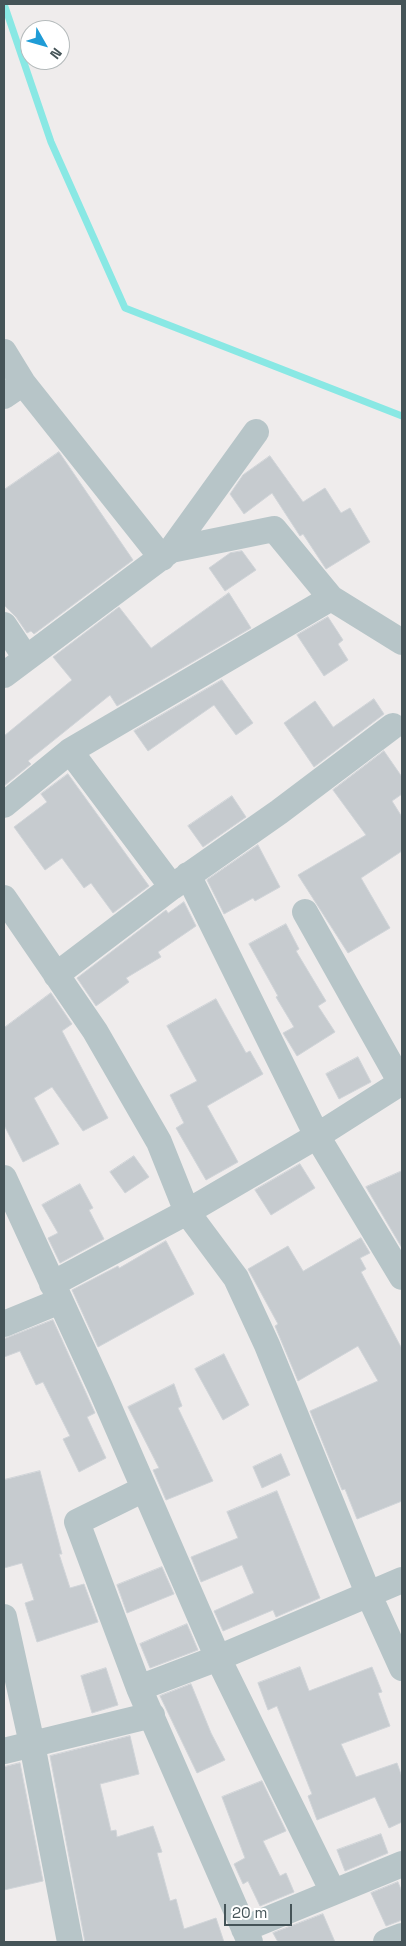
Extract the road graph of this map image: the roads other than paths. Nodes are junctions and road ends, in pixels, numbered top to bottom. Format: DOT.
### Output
graph roads {
  1 [pos="4,352"];
  2 [pos="14,390"];
  3 [pos="256,432"];
  4 [pos="166,554"];
  5 [pos="331,598"];
  6 [pos="4,624"];
  7 [pos="402,642"];
  8 [pos="26,658"];
  9 [pos="4,675"];
  10 [pos="393,726"];
  11 [pos="70,751"];
  12 [pos="4,806"];
  13 [pos="180,881"];
  14 [pos="4,898"];
  15 [pos="305,912"];
  16 [pos="56,975"];
  17 [pos="402,1082"];
  18 [pos="317,1136"];
  19 [pos="4,1178"];
  20 [pos="187,1212"];
  21 [pos="402,1277"];
  22 [pos="56,1293"];
  23 [pos="4,1324"];
  24 [pos="144,1489"];
  25 [pos="402,1580"];
  26 [pos="368,1593"];
  27 [pos="4,1617"];
  28 [pos="218,1658"];
  29 [pos="402,1668"];
  30 [pos="139,1688"];
  31 [pos="152,1716"];
  32 [pos="32,1744"];
  33 [pos="4,1751"];
  34 [pos="402,1864"];
  35 [pos="333,1892"];
  36 [pos="247,1936"];
  37 [pos="402,1936"];
  38 [pos="70,1942"];
  39 [pos="386,1942"];
  1 -- 2 [label="street"];
  2 -- 4 [label="street"];
  3 -- 4 [label="street"];
  4 -- 5 [label="street"];
  4 -- 8 [label="street"];
  5 -- 7 [label="street"];
  5 -- 11 [label="street"];
  6 -- 8 [label="street"];
  8 -- 9 [label="street"];
  10 -- 13 [label="street"];
  11 -- 12 [label="street"];
  11 -- 13 [label="street"];
  13 -- 16 [label="street"];
  13 -- 18 [label="street"];
  14 -- 16 [label="street"];
  15 -- 17 [label="street"];
  16 -- 20 [label="street"];
  17 -- 18 [label="street"];
  18 -- 20 [label="street"];
  18 -- 21 [label="street"];
  19 -- 22 [label="street"];
  20 -- 22 [label="street"];
  20 -- 26 [label="street"];
  22 -- 23 [label="street"];
  22 -- 24 [label="street"];
  24 -- 28 [label="street"];
  24 -- 30 [label="street"];
  25 -- 26 [label="street"];
  26 -- 28 [label="street"];
  26 -- 29 [label="street"];
  27 -- 32 [label="street"];
  28 -- 30 [label="street"];
  28 -- 35 [label="street"];
  30 -- 31 [label="street"];
  31 -- 32 [label="street"];
  31 -- 36 [label="street"];
  32 -- 33 [label="street"];
  32 -- 38 [label="street"];
  34 -- 35 [label="street"];
  35 -- 36 [label="street"];
  37 -- 39 [label="street"];
}
